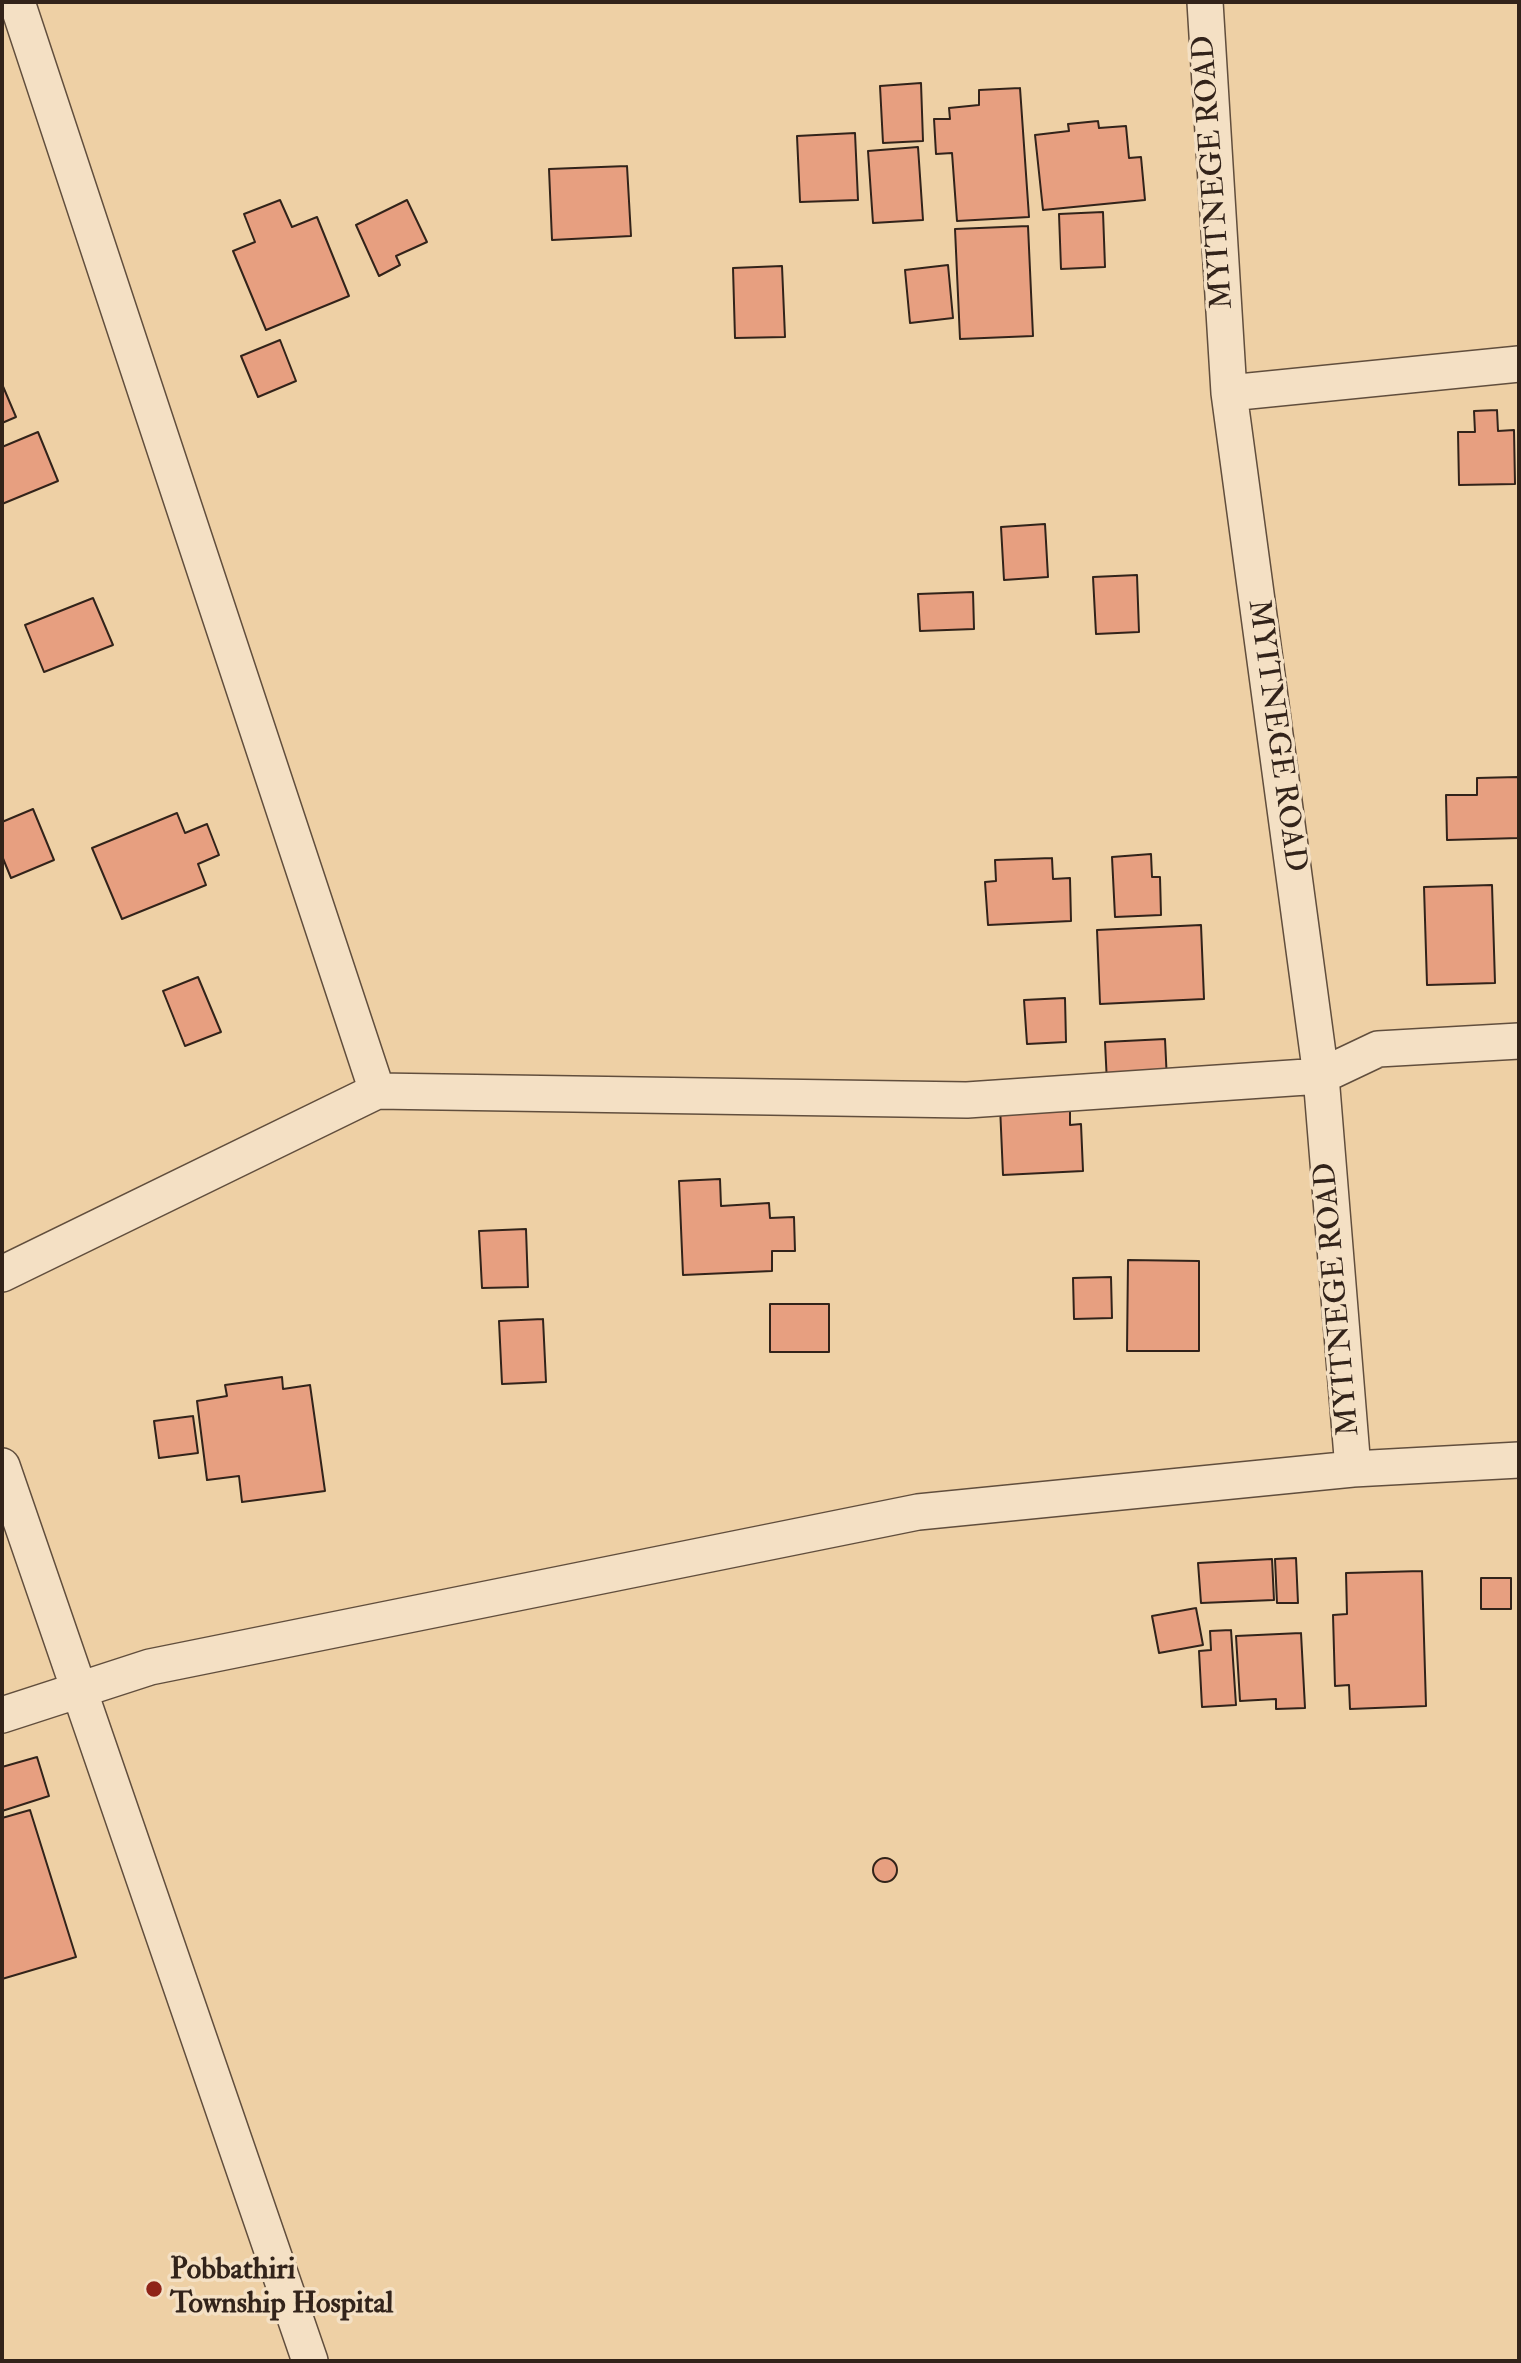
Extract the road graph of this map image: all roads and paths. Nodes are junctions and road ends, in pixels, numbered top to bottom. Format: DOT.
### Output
graph roads {
  1 [pos="17,2"];
  2 [pos="1205,2"];
  3 [pos="1519,364"];
  4 [pos="1229,393"];
  5 [pos="1519,1041"];
  6 [pos="1321,1076"];
  7 [pos="377,1091"];
  8 [pos="2,1274"];
  9 [pos="1519,1460"];
  10 [pos="2,1466"];
  11 [pos="1353,1469"];
  12 [pos="78,1690"];
  13 [pos="2,1715"];
  14 [pos="310,2361"];
  1 -- 7 [label="street"];
  2 -- 4 [label="street, MYITNEGE ROAD"];
  3 -- 4 [label="street"];
  4 -- 6 [label="street, MYITNEGE ROAD"];
  5 -- 6 [label="street"];
  6 -- 7 [label="street"];
  6 -- 11 [label="street, MYITNEGE ROAD"];
  7 -- 8 [label="street"];
  9 -- 11 [label="street"];
  10 -- 12 [label="street"];
  11 -- 12 [label="street"];
  12 -- 13 [label="street"];
  12 -- 14 [label="street"];
}
